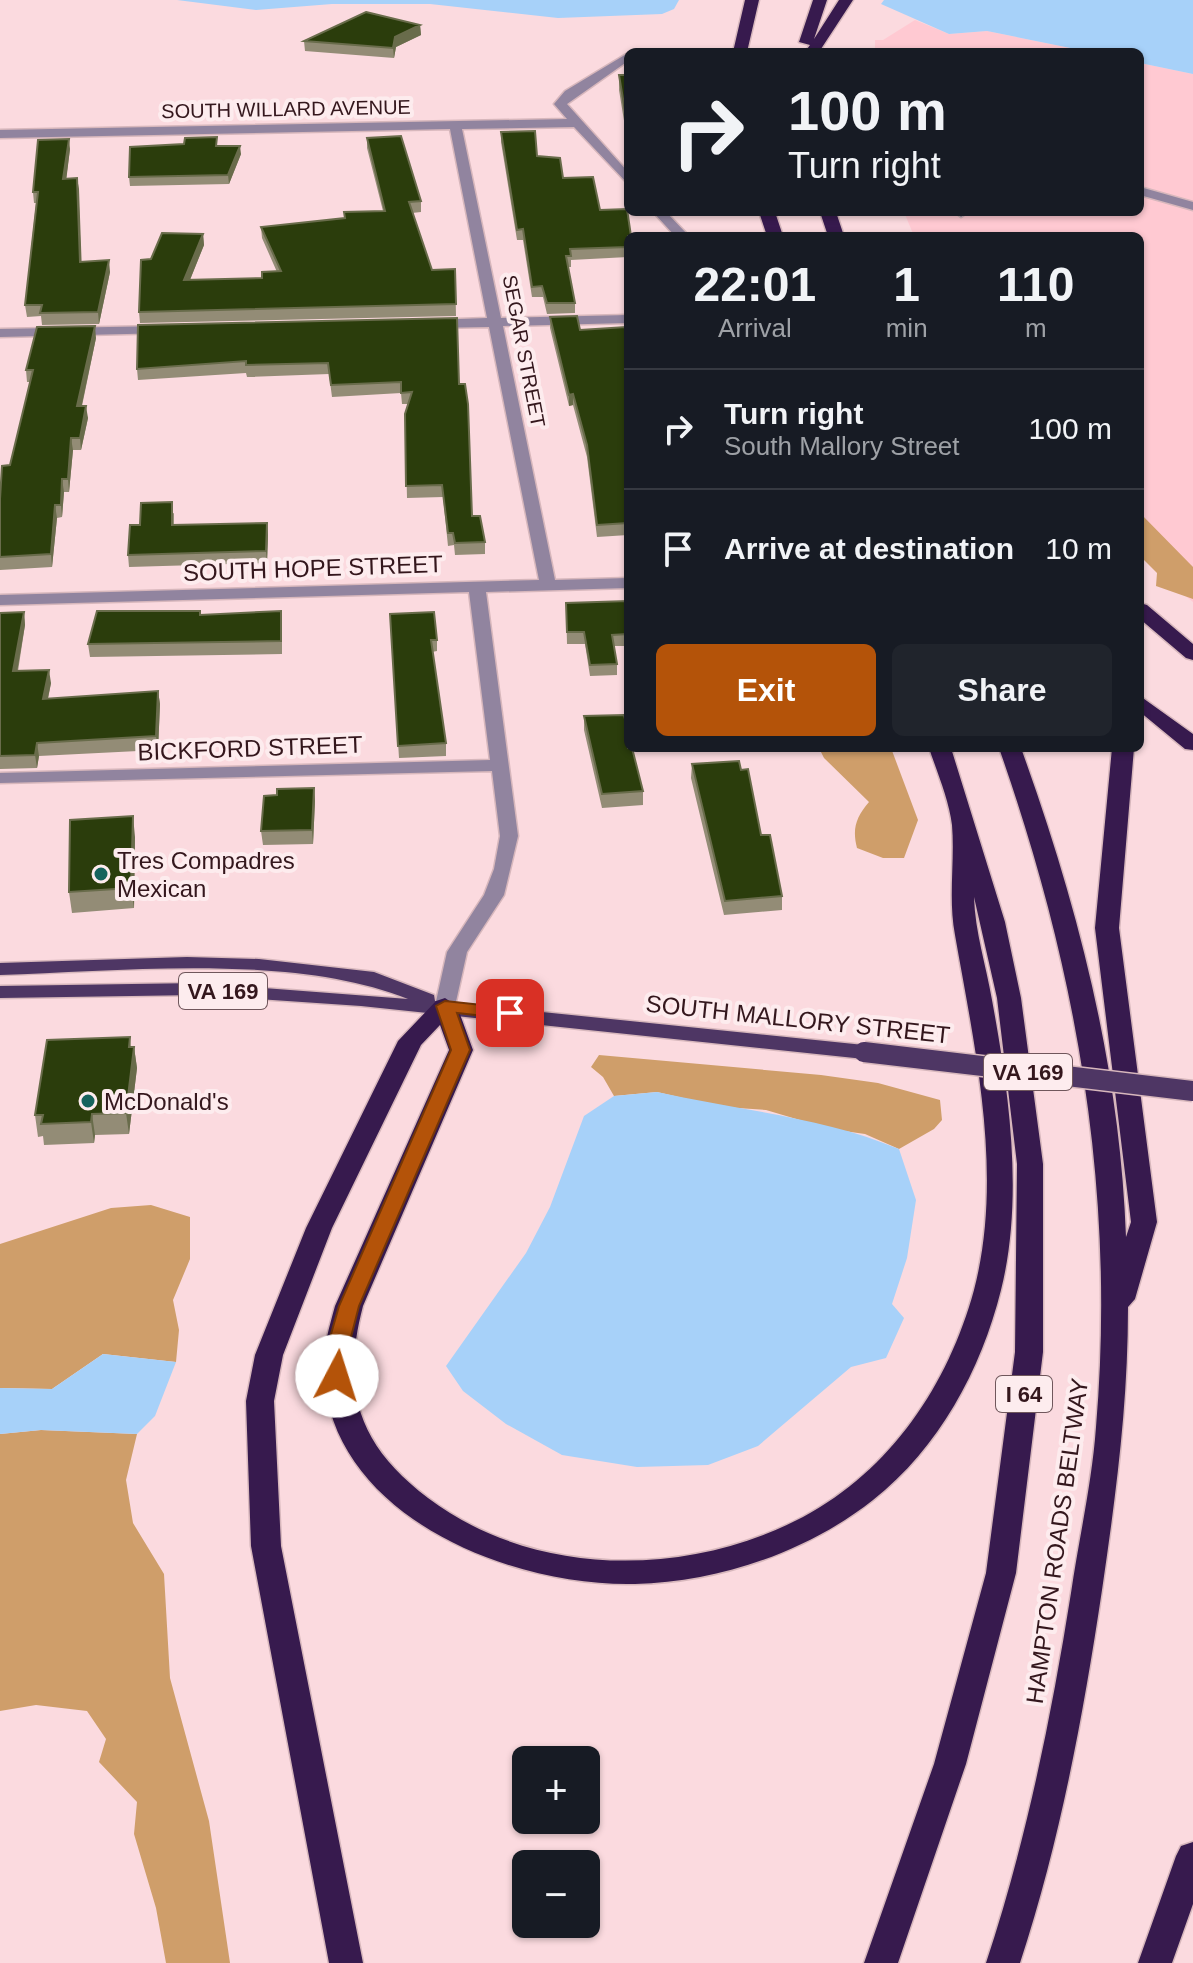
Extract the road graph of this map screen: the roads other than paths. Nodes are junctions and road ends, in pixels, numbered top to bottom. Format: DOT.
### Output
graph roads {
  1 [pos="752,0"];
  2 [pos="820,0"];
  3 [pos="846,0"];
  4 [pos="741,48"];
  5 [pos="805,48"];
  6 [pos="815,48"];
  7 [pos="624,59"];
  8 [pos="573,123"];
  9 [pos="455,125"];
  10 [pos="0,134"];
  11 [pos="624,176"];
  12 [pos="1144,192"];
  13 [pos="1193,206"];
  14 [pos="663,216"];
  15 [pos="678,232"];
  16 [pos="624,319"];
  17 [pos="496,322"];
  18 [pos="421,324"];
  19 [pos="176,329"];
  20 [pos="0,333"];
  21 [pos="624,583"];
  22 [pos="548,585"];
  23 [pos="477,587"];
  24 [pos="0,600"];
  25 [pos="1144,612"];
  26 [pos="1193,654"];
  27 [pos="1144,705"];
  28 [pos="1193,744"];
  29 [pos="941,752"];
  30 [pos="1011,752"];
  31 [pos="1123,752"];
  32 [pos="500,765"];
  33 [pos="0,778"];
  34 [pos="963,819"];
  35 [pos="0,969"];
  36 [pos="0,992"];
  37 [pos="445,1006"];
  38 [pos="1193,1091"];
  39 [pos="1114,1324"];
  40 [pos="1193,1856"];
  41 [pos="346,1963"];
  42 [pos="881,1963"];
  43 [pos="1003,1963"];
  44 [pos="1155,1963"];
  1 -- 4 [label="highway"];
  2 -- 5 [label="highway"];
  3 -- 6 [label="highway"];
  7 -- 8 [label="street"];
  8 -- 9 [label="street, SOUTH WILLARD AVENUE"];
  8 -- 11 [label="street"];
  9 -- 10 [label="street, SOUTH WILLARD AVENUE"];
  9 -- 17 [label="street, SEGAR STREET"];
  12 -- 13 [label="street"];
  14 -- 15 [label="street"];
  16 -- 17 [label="street"];
  17 -- 18 [label="street"];
  17 -- 22 [label="street, SEGAR STREET"];
  19 -- 20 [label="street"];
  21 -- 22 [label="street, SOUTH HOPE STREET"];
  22 -- 23 [label="street, SOUTH HOPE STREET"];
  23 -- 24 [label="street, SOUTH HOPE STREET"];
  23 -- 32 [label="street"];
  25 -- 26 [label="highway"];
  27 -- 28 [label="highway"];
  29 -- 34 [label="highway, I 64"];
  30 -- 39 [label="highway, HAMPTON ROADS BELTWAY"];
  31 -- 39 [label="highway"];
  32 -- 33 [label="street, BICKFORD STREET"];
  32 -- 37 [label="street"];
  34 -- 37 [label="highway"];
  34 -- 42 [label="highway, I 64"];
  35 -- 37 [label="main road, SOUTH MALLORY STREET / VA 169"];
  36 -- 37 [label="main road, SOUTH MALLORY STREET / VA 169"];
  37 -- 38 [label="main road, SOUTH MALLORY STREET / VA 169, bridge"];
  37 -- 41 [label="highway"];
  39 -- 43 [label="highway, HAMPTON ROADS BELTWAY"];
  40 -- 44 [label="highway"];
}
